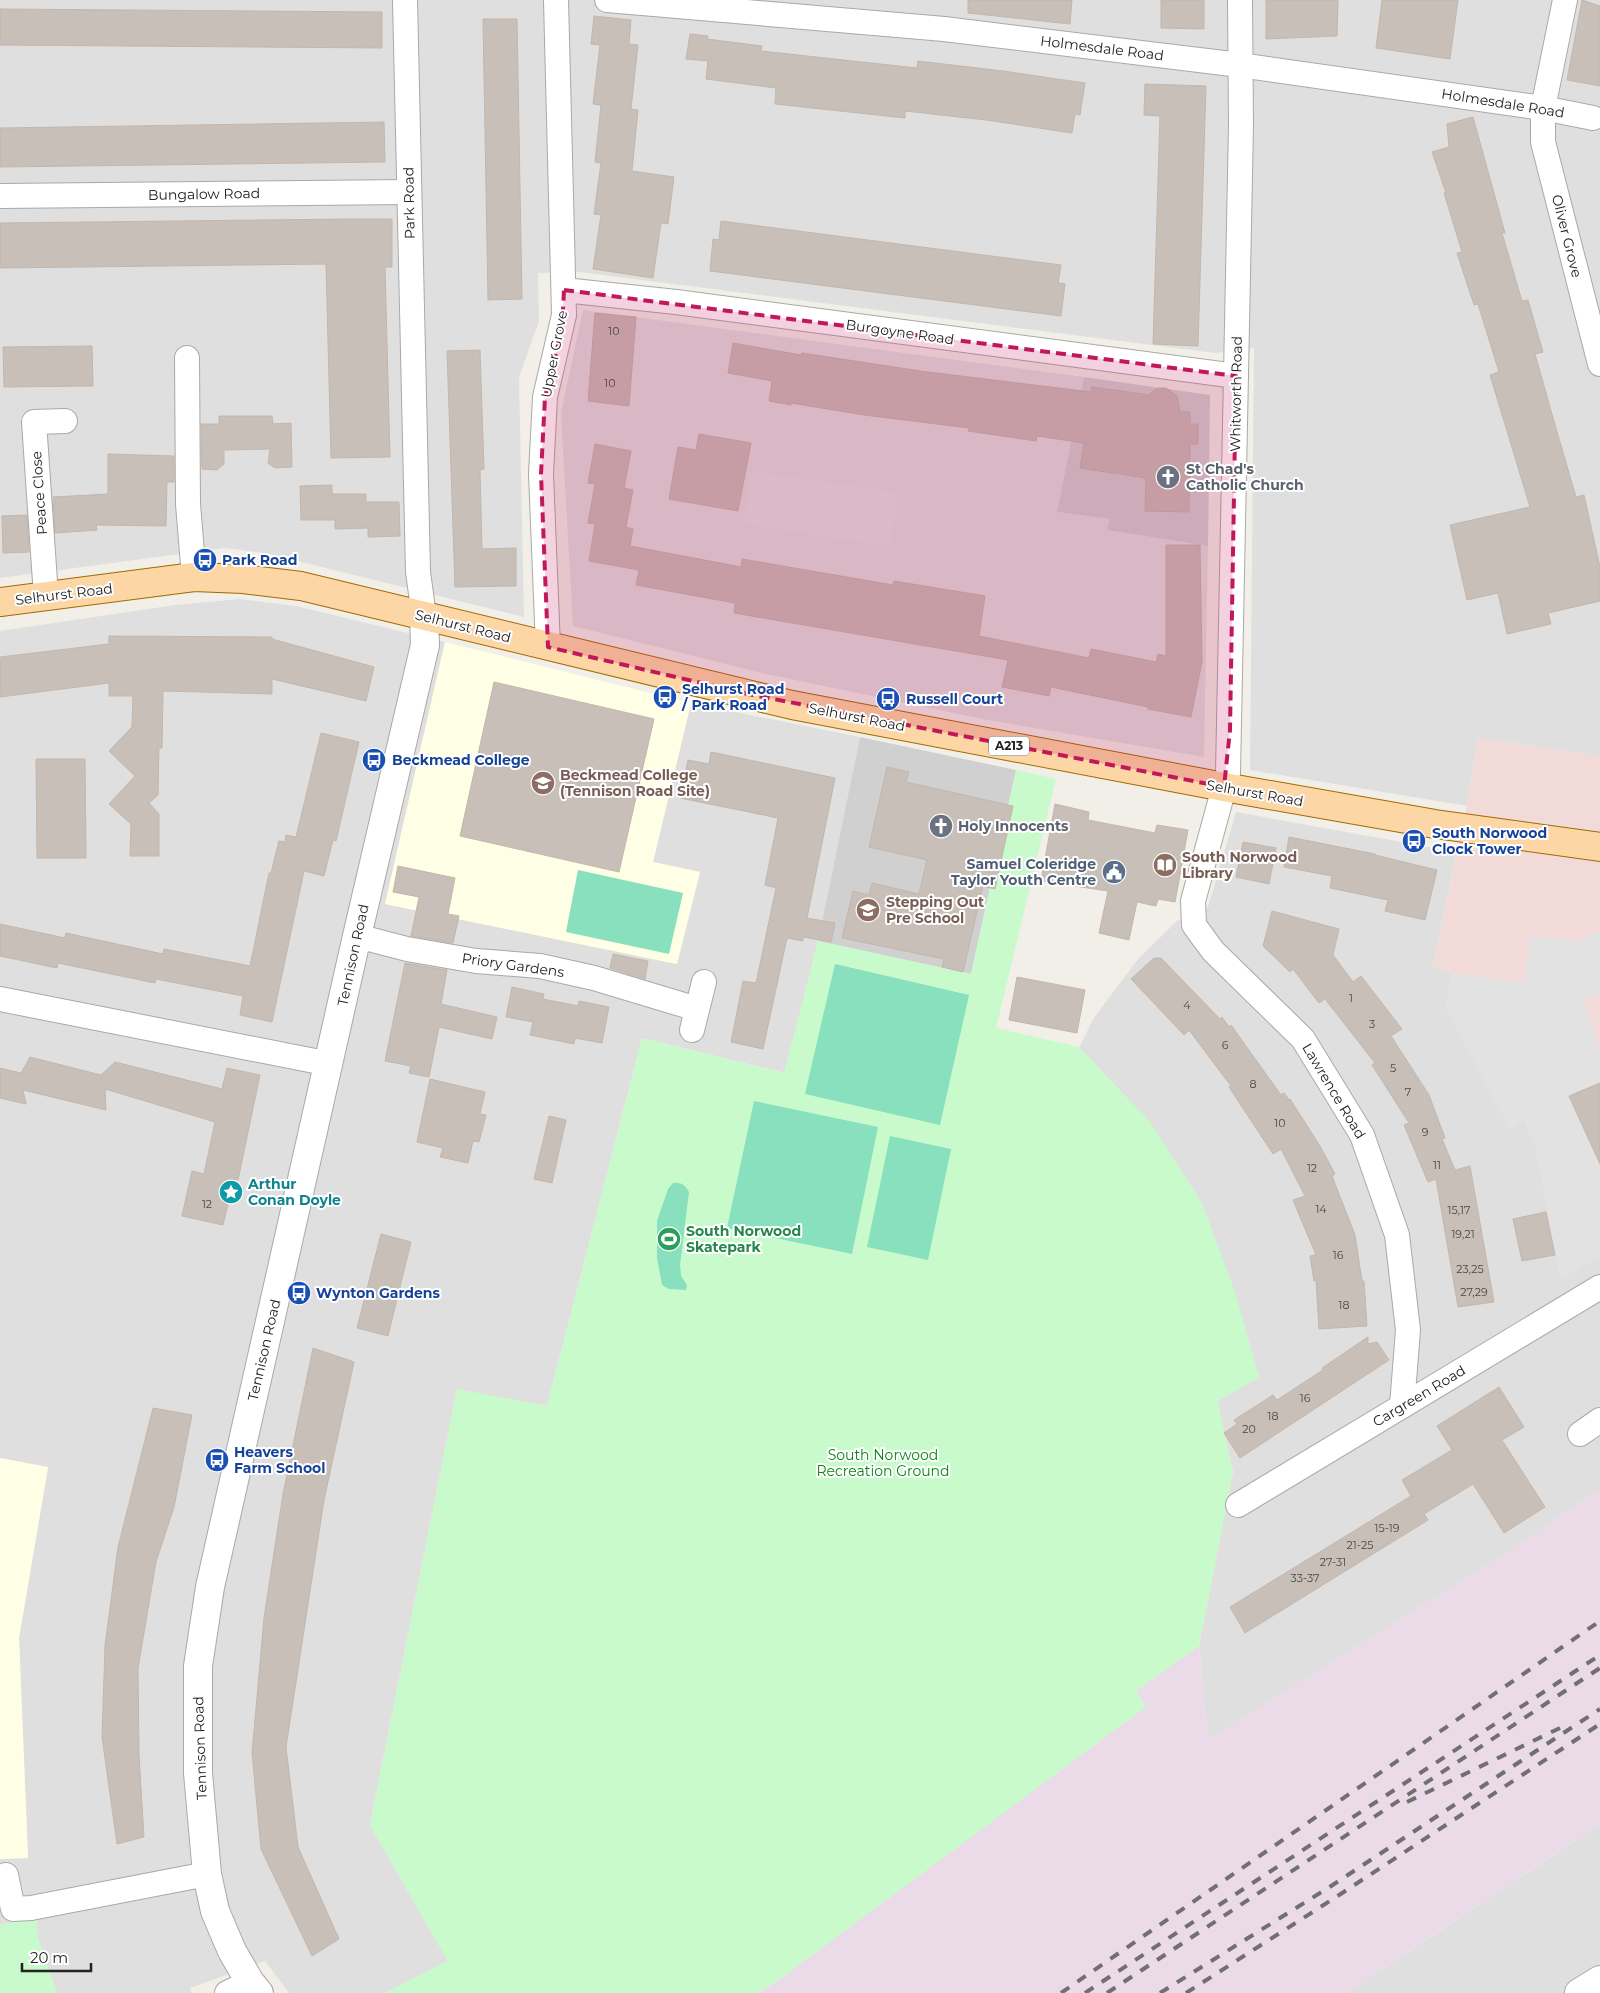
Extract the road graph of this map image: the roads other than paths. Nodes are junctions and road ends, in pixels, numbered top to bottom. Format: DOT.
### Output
graph roads {
  1 [pos="405,0"];
  2 [pos="556,0"];
  3 [pos="607,0"];
  4 [pos="1240,0"];
  5 [pos="1565,0"];
  6 [pos="1240,65"];
  7 [pos="1543,108"];
  8 [pos="1593,118"];
  9 [pos="408,192"];
  10 [pos="0,196"];
  11 [pos="564,290"];
  12 [pos="187,358"];
  13 [pos="1600,364"];
  14 [pos="1236,376"];
  15 [pos="65,421"];
  16 [pos="194,577"];
  17 [pos="46,596"];
  18 [pos="0,602"];
  19 [pos="424,616"];
  20 [pos="548,647"];
  21 [pos="1224,787"];
  22 [pos="1600,847"];
  23 [pos="357,936"];
  24 [pos="704,982"];
  25 [pos="0,1000"];
  26 [pos="330,1064"];
  27 [pos="1600,1287"];
  28 [pos="1402,1406"];
  29 [pos="1600,1420"];
  30 [pos="1580,1434"];
  31 [pos="1238,1505"];
  32 [pos="208,1874"];
  33 [pos="6,1875"];
  34 [pos="1600,1980"];
  35 [pos="245,1989"];
  36 [pos="1579,1993"];
  1 -- 9 [label="street, Park Road"];
  2 -- 11 [label="street, Upper Grove"];
  3 -- 6 [label="street, Holmesdale Road"];
  4 -- 6 [label="street, Whitworth Road"];
  5 -- 7 [label="street, Oliver Grove"];
  6 -- 7 [label="street, Holmesdale Road"];
  6 -- 14 [label="street, Whitworth Road"];
  7 -- 8 [label="street, Holmesdale Road"];
  7 -- 13 [label="street, Oliver Grove"];
  9 -- 10 [label="street, Bungalow Road"];
  9 -- 19 [label="street, Park Road"];
  11 -- 14 [label="street, Burgoyne Road"];
  11 -- 20 [label="street, Upper Grove"];
  12 -- 16 [label="street"];
  14 -- 21 [label="street, Whitworth Road"];
  15 -- 17 [label="street, Peace Close"];
  16 -- 17 [label="main road, Selhurst Road / A213"];
  16 -- 19 [label="main road, Selhurst Road / A213"];
  17 -- 18 [label="main road, Selhurst Road / A213"];
  19 -- 20 [label="main road, Selhurst Road / A213"];
  19 -- 23 [label="street, Tennison Road"];
  20 -- 21 [label="main road, Selhurst Road / A213"];
  21 -- 22 [label="main road, Selhurst Road / A213"];
  21 -- 28 [label="street, Lawrence Road"];
  23 -- 24 [label="street, Priory Gardens"];
  23 -- 26 [label="street, Tennison Road"];
  25 -- 26 [label="street"];
  26 -- 32 [label="street, Tennison Road"];
  27 -- 28 [label="street, Cargreen Road"];
  28 -- 31 [label="street, Cargreen Road"];
  29 -- 30 [label="street"];
  32 -- 33 [label="street"];
  32 -- 35 [label="street, Tennison Road"];
  34 -- 36 [label="street"];
}
